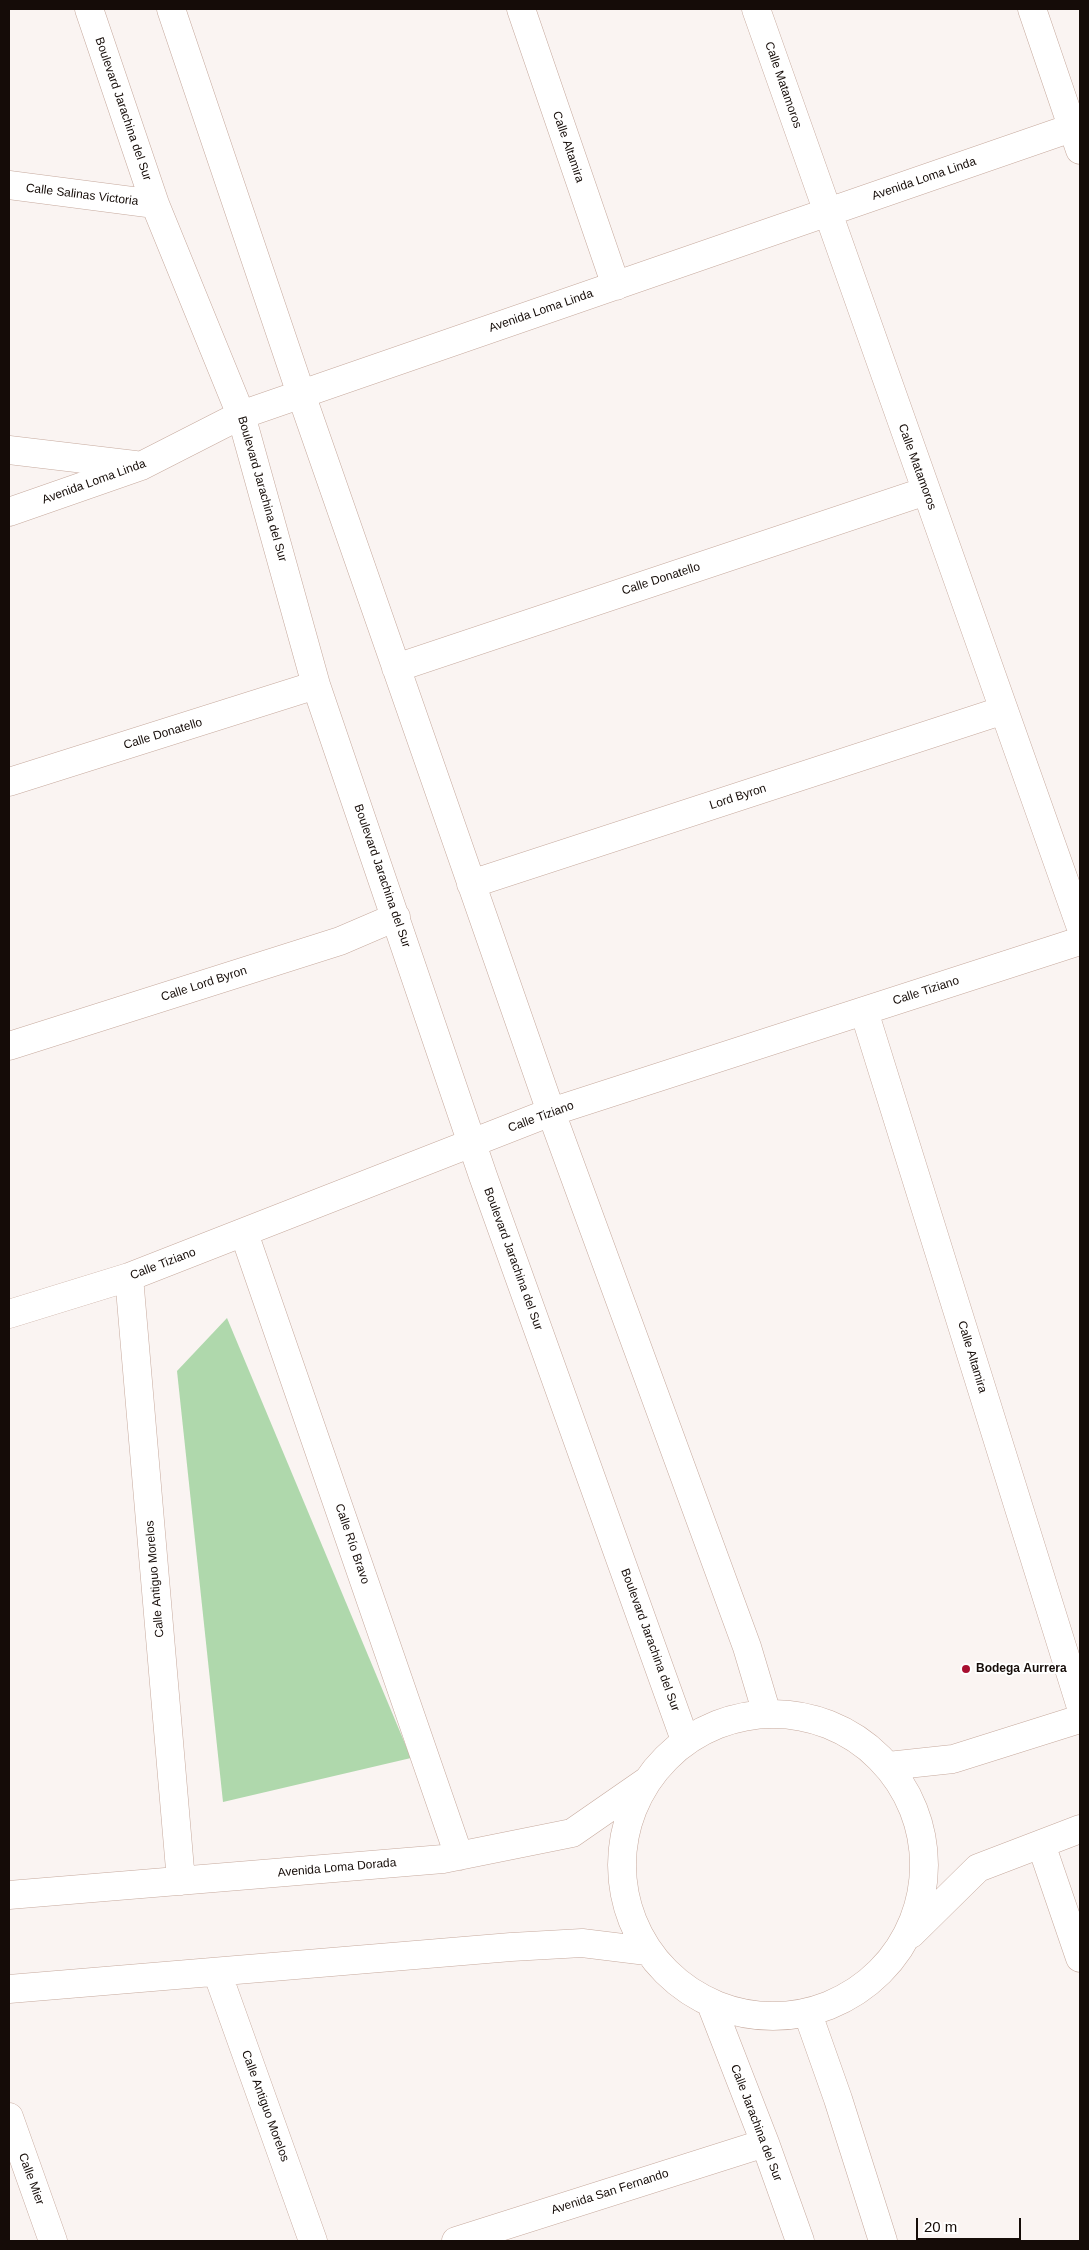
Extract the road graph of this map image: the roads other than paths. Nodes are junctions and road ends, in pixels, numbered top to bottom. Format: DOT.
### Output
graph roads {
  1 [pos="89,9"];
  2 [pos="171,9"];
  3 [pos="520,9"];
  4 [pos="756,9"];
  5 [pos="1032,9"];
  6 [pos="1078,134"];
  7 [pos="9,185"];
  8 [pos="155,204"];
  9 [pos="828,212"];
  10 [pos="616,286"];
  11 [pos="301,394"];
  12 [pos="241,414"];
  13 [pos="9,450"];
  14 [pos="142,466"];
  15 [pos="926,491"];
  16 [pos="9,512"];
  17 [pos="396,668"];
  18 [pos="316,685"];
  19 [pos="1004,710"];
  20 [pos="9,782"];
  21 [pos="471,884"];
  22 [pos="396,917"];
  23 [pos="1080,925"];
  24 [pos="1080,941"];
  25 [pos="864,1011"];
  26 [pos="9,1046"];
  27 [pos="551,1112"];
  28 [pos="472,1143"];
  29 [pos="244,1233"];
  30 [pos="128,1277"];
  31 [pos="9,1314"];
  32 [pos="1080,1704"];
  33 [pos="767,1714"];
  34 [pos="1080,1719"];
  35 [pos="686,1740"];
  36 [pos="888,1766"];
  37 [pos="646,1780"];
  38 [pos="1080,1829"];
  39 [pos="1041,1844"];
  40 [pos="459,1856"];
  41 [pos="181,1881"];
  42 [pos="9,1895"];
  43 [pos="906,1938"];
  44 [pos="647,1951"];
  45 [pos="1080,1958"];
  46 [pos="217,1972"];
  47 [pos="9,1989"];
  48 [pos="711,2004"];
  49 [pos="808,2014"];
  50 [pos="9,2117"];
  51 [pos="765,2143"];
  52 [pos="54,2241"];
  53 [pos="313,2241"];
  54 [pos="456,2241"];
  55 [pos="800,2241"];
  56 [pos="883,2241"];
  1 -- 8 [label="street, Boulevard Jarachina del Sur"];
  2 -- 11 [label="street"];
  3 -- 10 [label="street, Calle Altamira"];
  4 -- 9 [label="street, Calle Matamoros"];
  5 -- 6 [label="street"];
  6 -- 9 [label="street, Avenida Loma Linda"];
  7 -- 8 [label="street, Calle Salinas Victoria"];
  8 -- 12 [label="street, Boulevard Jarachina del Sur"];
  9 -- 10 [label="street, Avenida Loma Linda"];
  9 -- 15 [label="street, Calle Matamoros"];
  10 -- 11 [label="street, Avenida Loma Linda"];
  11 -- 12 [label="street, Avenida Loma Linda"];
  11 -- 17 [label="street"];
  12 -- 14 [label="street, Avenida Loma Linda"];
  12 -- 18 [label="street, Boulevard Jarachina del Sur"];
  13 -- 14 [label="street"];
  14 -- 16 [label="street, Avenida Loma Linda"];
  15 -- 17 [label="street, Calle Donatello"];
  15 -- 19 [label="street, Calle Matamoros"];
  17 -- 21 [label="street"];
  18 -- 20 [label="street, Calle Donatello"];
  18 -- 22 [label="street, Boulevard Jarachina del Sur"];
  19 -- 21 [label="street, Lord Byron"];
  19 -- 23 [label="street, Calle Matamoros"];
  21 -- 27 [label="street"];
  22 -- 26 [label="street, Calle Lord Byron"];
  22 -- 28 [label="street, Boulevard Jarachina del Sur"];
  24 -- 25 [label="street, Calle Tiziano"];
  25 -- 27 [label="street, Calle Tiziano"];
  25 -- 32 [label="street, Calle Altamira"];
  27 -- 28 [label="street, Calle Tiziano"];
  27 -- 33 [label="street"];
  28 -- 29 [label="street, Calle Tiziano"];
  28 -- 35 [label="street, Boulevard Jarachina del Sur"];
  29 -- 30 [label="street, Calle Tiziano"];
  29 -- 40 [label="street, Calle Río Bravo"];
  30 -- 31 [label="street, Calle Tiziano"];
  30 -- 41 [label="street, Calle Antiguo Morelos"];
  33 -- 35 [label="street"];
  33 -- 36 [label="street"];
  34 -- 36 [label="street"];
  35 -- 37 [label="street"];
  36 -- 43 [label="street"];
  37 -- 40 [label="street, Avenida Loma Dorada"];
  37 -- 44 [label="street"];
  38 -- 39 [label="street"];
  39 -- 43 [label="street"];
  39 -- 45 [label="street"];
  40 -- 41 [label="street, Avenida Loma Dorada"];
  41 -- 42 [label="street, Avenida Loma Dorada"];
  43 -- 49 [label="street"];
  44 -- 46 [label="street"];
  44 -- 48 [label="street"];
  46 -- 47 [label="street"];
  46 -- 53 [label="street, Calle Antiguo Morelos"];
  48 -- 49 [label="street"];
  48 -- 51 [label="street, Calle Jarachina del Sur"];
  49 -- 56 [label="street"];
  50 -- 52 [label="street, Calle Mier"];
  51 -- 54 [label="street, Avenida San Fernando"];
  51 -- 55 [label="street, Calle Jarachina del Sur"];
}
